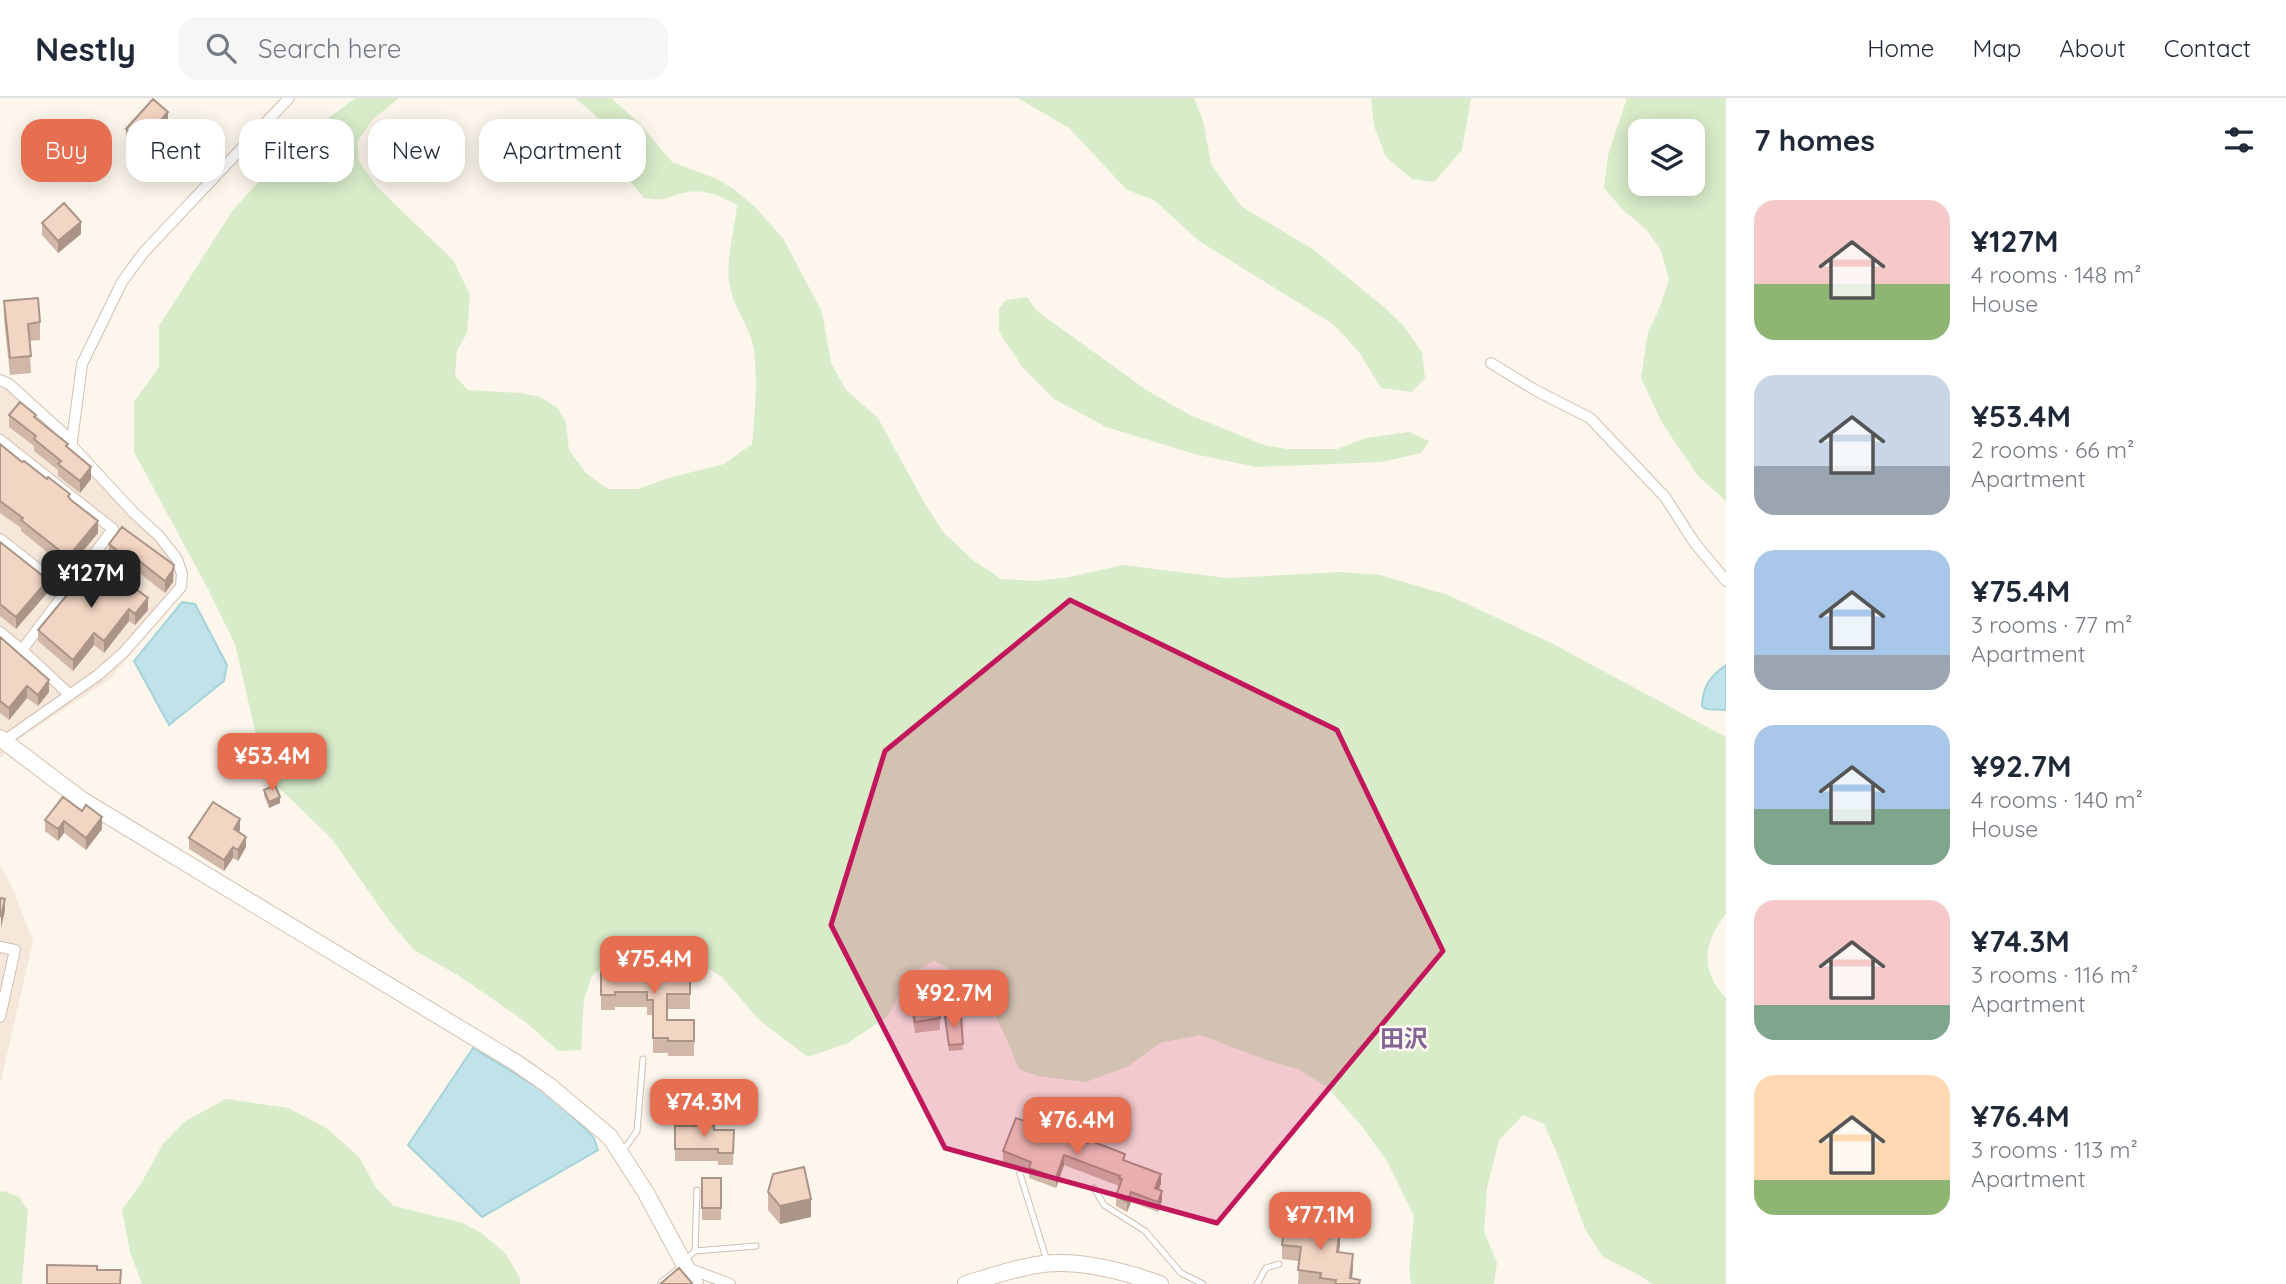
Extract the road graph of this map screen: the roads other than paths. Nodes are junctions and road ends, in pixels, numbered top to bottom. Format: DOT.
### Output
graph roads {
  1 [pos="289,98"];
  2 [pos="1491,363"];
  3 [pos="0,380"];
  4 [pos="0,440"];
  5 [pos="72,441"];
  6 [pos="0,538"];
  7 [pos="1726,580"];
  8 [pos="66,592"];
  9 [pos="0,632"];
  10 [pos="22,650"];
  11 [pos="70,695"];
  12 [pos="2,740"];
  13 [pos="0,947"];
  14 [pos="0,1017"];
  15 [pos="643,1059"];
  16 [pos="621,1154"];
  17 [pos="1020,1174"];
  18 [pos="1094,1188"];
  19 [pos="697,1190"];
  20 [pos="756,1246"];
  21 [pos="688,1260"];
  22 [pos="1048,1264"];
  23 [pos="1279,1264"];
  24 [pos="663,1284"];
  25 [pos="695,1284"];
  26 [pos="730,1284"];
  27 [pos="966,1284"];
  28 [pos="1160,1284"];
  29 [pos="1203,1284"];
  30 [pos="1257,1284"];
  1 -- 5 [label="street"];
  2 -- 7 [label="street"];
  3 -- 5 [label="street"];
  4 -- 8 [label="street"];
  5 -- 11 [label="street"];
  6 -- 8 [label="street"];
  8 -- 10 [label="street"];
  9 -- 10 [label="street"];
  10 -- 11 [label="street"];
  11 -- 12 [label="street"];
  12 -- 16 [label="street"];
  13 -- 14 [label="street"];
  15 -- 16 [label="lane"];
  16 -- 21 [label="street"];
  17 -- 22 [label="lane"];
  18 -- 29 [label="lane"];
  19 -- 21 [label="lane"];
  20 -- 21 [label="lane"];
  21 -- 24 [label="street"];
  21 -- 25 [label="street"];
  21 -- 26 [label="street"];
  22 -- 27 [label="street"];
  22 -- 28 [label="street"];
  23 -- 30 [label="lane"];
}
